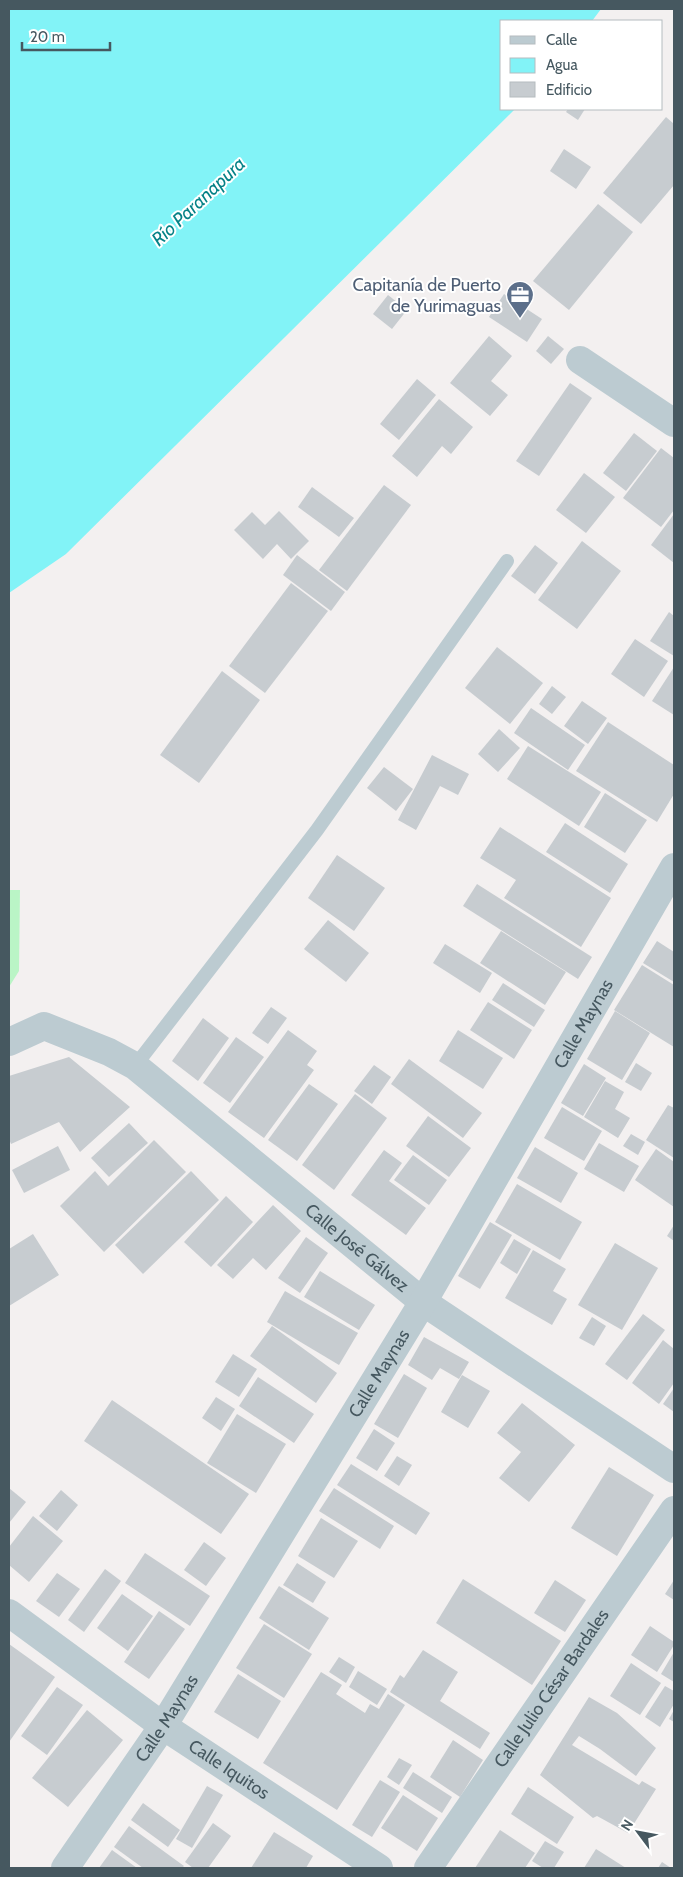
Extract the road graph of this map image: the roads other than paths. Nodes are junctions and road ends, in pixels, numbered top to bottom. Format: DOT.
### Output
graph roads {
  1 [pos="580,360"];
  2 [pos="674,423"];
  3 [pos="507,561"];
  4 [pos="674,868"];
  5 [pos="9,1042"];
  6 [pos="135,1066"];
  7 [pos="423,1302"];
  8 [pos="674,1469"];
  9 [pos="674,1510"];
  10 [pos="9,1613"];
  11 [pos="162,1726"];
  12 [pos="65,1868"];
  13 [pos="379,1868"];
  14 [pos="428,1868"];
  1 -- 2 [label="street"];
  3 -- 6 [label="lane"];
  4 -- 7 [label="street, Calle Maynas"];
  5 -- 6 [label="street, Calle José Gálvez"];
  6 -- 7 [label="street, Calle José Gálvez"];
  7 -- 8 [label="street, Calle José Gálvez"];
  7 -- 11 [label="street, Calle Maynas"];
  9 -- 14 [label="street, Calle Julio César Bardales"];
  10 -- 11 [label="street, Calle Iquitos"];
  11 -- 12 [label="street, Calle Maynas"];
  11 -- 13 [label="street, Calle Iquitos"];
}
